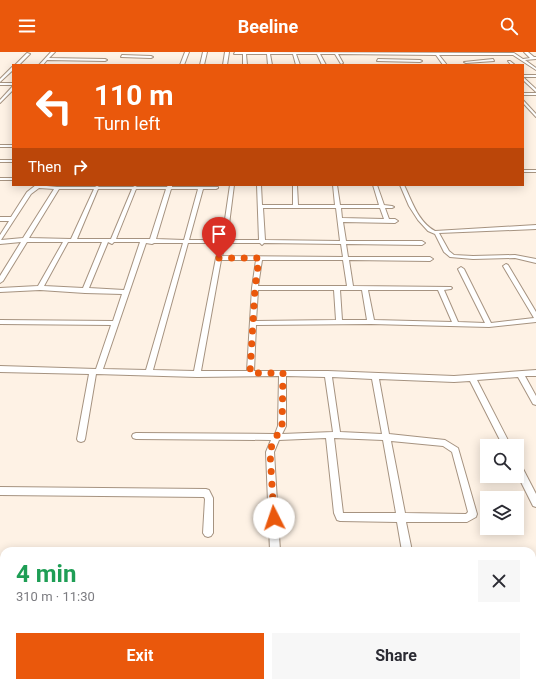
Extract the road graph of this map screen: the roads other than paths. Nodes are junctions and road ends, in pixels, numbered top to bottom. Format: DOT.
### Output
graph roads {
  1 [pos="53,52"];
  2 [pos="187,52"];
  3 [pos="206,52"];
  4 [pos="227,52"];
  5 [pos="244,52"];
  6 [pos="266,52"];
  7 [pos="278,52"];
  8 [pos="294,52"];
  9 [pos="335,52"];
  10 [pos="354,52"];
  11 [pos="377,52"];
  12 [pos="400,52"];
  13 [pos="526,52"];
  14 [pos="235,53"];
  15 [pos="318,53"];
  16 [pos="418,53"];
  17 [pos="436,53"];
  18 [pos="459,53"];
  19 [pos="485,53"];
  20 [pos="500,53"];
  21 [pos="28,54"];
  22 [pos="122,56"];
  23 [pos="47,58"];
  24 [pos="535,58"];
  25 [pos="72,59"];
  26 [pos="524,59"];
  27 [pos="378,60"];
  28 [pos="420,60"];
  29 [pos="493,60"];
  30 [pos="149,61"];
  31 [pos="341,63"];
  32 [pos="18,64"];
  33 [pos="42,64"];
  34 [pos="68,64"];
  35 [pos="102,64"];
  36 [pos="182,64"];
  37 [pos="202,64"];
  38 [pos="224,64"];
  39 [pos="245,64"];
  40 [pos="270,64"];
  41 [pos="298,64"];
  42 [pos="324,64"];
  43 [pos="379,64"];
  44 [pos="422,64"];
  45 [pos="444,64"];
  46 [pos="467,64"];
  47 [pos="524,67"];
  48 [pos="535,67"];
  49 [pos="12,69"];
  50 [pos="536,76"];
  51 [pos="524,77"];
  52 [pos="524,78"];
  53 [pos="0,81"];
  54 [pos="0,84"];
  55 [pos="12,84"];
  56 [pos="12,89"];
  57 [pos="536,93"];
  58 [pos="524,94"];
  59 [pos="2,98"];
  60 [pos="0,102"];
  61 [pos="524,102"];
  62 [pos="524,109"];
  63 [pos="529,109"];
  64 [pos="536,116"];
  65 [pos="0,146"];
  66 [pos="12,146"];
  67 [pos="0,161"];
  68 [pos="12,161"];
  69 [pos="524,171"];
  70 [pos="536,171"];
  71 [pos="0,179"];
  72 [pos="12,179"];
  73 [pos="38,186"];
  74 [pos="125,186"];
  75 [pos="170,186"];
  76 [pos="232,186"];
  77 [pos="259,186"];
  78 [pos="295,186"];
  79 [pos="335,186"];
  80 [pos="375,186"];
  81 [pos="403,186"];
  82 [pos="97,187"];
  83 [pos="135,187"];
  84 [pos="56,188"];
  85 [pos="201,188"];
  86 [pos="216,188"];
  87 [pos="260,206"];
  88 [pos="296,206"];
  89 [pos="338,206"];
  90 [pos="383,207"];
  91 [pos="392,207"];
  92 [pos="0,219"];
  93 [pos="13,219"];
  94 [pos="341,220"];
  95 [pos="387,220"];
  96 [pos="395,221"];
  97 [pos="536,226"];
  98 [pos="436,233"];
  99 [pos="0,239"];
  100 [pos="24,240"];
  101 [pos="66,241"];
  102 [pos="73,241"];
  103 [pos="0,242"];
  104 [pos="105,242"];
  105 [pos="112,242"];
  106 [pos="143,242"];
  107 [pos="152,242"];
  108 [pos="185,242"];
  109 [pos="224,242"];
  110 [pos="262,242"];
  111 [pos="344,242"];
  112 [pos="422,244"];
  113 [pos="219,258"];
  114 [pos="259,258"];
  115 [pos="346,259"];
  116 [pos="430,259"];
  117 [pos="536,261"];
  118 [pos="506,266"];
  119 [pos="461,269"];
  120 [pos="0,281"];
  121 [pos="40,288"];
  122 [pos="255,288"];
  123 [pos="337,288"];
  124 [pos="350,288"];
  125 [pos="365,288"];
  126 [pos="440,288"];
  127 [pos="449,288"];
  128 [pos="0,290"];
  129 [pos="85,291"];
  130 [pos="126,292"];
  131 [pos="536,319"];
  132 [pos="0,322"];
  133 [pos="339,322"];
  134 [pos="371,322"];
  135 [pos="115,323"];
  136 [pos="253,323"];
  137 [pos="456,324"];
  138 [pos="489,325"];
  139 [pos="0,369"];
  140 [pos="96,371"];
  141 [pos="149,372"];
  142 [pos="250,373"];
  143 [pos="283,373"];
  144 [pos="536,373"];
  145 [pos="197,374"];
  146 [pos="328,374"];
  147 [pos="520,375"];
  148 [pos="376,376"];
  149 [pos="472,378"];
  150 [pos="536,402"];
  151 [pos="334,435"];
  152 [pos="136,436"];
  153 [pos="277,437"];
  154 [pos="388,437"];
  155 [pos="81,439"];
  156 [pos="503,439"];
  157 [pos="524,480"];
  158 [pos="0,491"];
  159 [pos="536,503"];
  160 [pos="401,518"];
  161 [pos="208,533"];
  162 [pos="275,547"];
  163 [pos="406,547"];
  1 -- 23 [label="street"];
  2 -- 36 [label="street"];
  3 -- 37 [label="street"];
  4 -- 38 [label="street"];
  5 -- 6 [label="street"];
  5 -- 14 [label="street"];
  5 -- 39 [label="street"];
  6 -- 7 [label="street"];
  6 -- 40 [label="street"];
  7 -- 8 [label="street"];
  8 -- 15 [label="street"];
  8 -- 41 [label="street"];
  9 -- 10 [label="street"];
  9 -- 15 [label="street"];
  9 -- 31 [label="street"];
  10 -- 11 [label="street"];
  11 -- 12 [label="street"];
  11 -- 27 [label="street"];
  12 -- 16 [label="street"];
  13 -- 24 [label="street"];
  15 -- 42 [label="street"];
  16 -- 17 [label="street"];
  16 -- 28 [label="street"];
  17 -- 18 [label="street"];
  17 -- 45 [label="street"];
  18 -- 19 [label="street"];
  18 -- 46 [label="street"];
  19 -- 20 [label="street"];
  20 -- 26 [label="street"];
  21 -- 32 [label="street"];
  22 -- 30 [label="street"];
  23 -- 25 [label="street"];
  23 -- 33 [label="street"];
  24 -- 26 [label="street"];
  25 -- 34 [label="street"];
  25 -- 35 [label="street"];
  26 -- 48 [label="street"];
  27 -- 28 [label="street"];
  27 -- 43 [label="street"];
  28 -- 44 [label="street"];
  29 -- 46 [label="street"];
  47 -- 48 [label="street"];
  49 -- 53 [label="street"];
  50 -- 51 [label="street"];
  52 -- 57 [label="street"];
  54 -- 55 [label="street"];
  56 -- 59 [label="street"];
  57 -- 58 [label="street"];
  59 -- 60 [label="street"];
  61 -- 63 [label="street"];
  62 -- 63 [label="street"];
  63 -- 64 [label="street"];
  65 -- 66 [label="street"];
  67 -- 68 [label="street"];
  69 -- 70 [label="street"];
  71 -- 72 [label="street"];
  73 -- 84 [label="street"];
  73 -- 93 [label="street"];
  74 -- 82 [label="street"];
  74 -- 83 [label="street"];
  75 -- 83 [label="street"];
  75 -- 85 [label="street"];
  75 -- 107 [label="street"];
  76 -- 109 [label="street"];
  77 -- 87 [label="street"];
  78 -- 88 [label="street"];
  79 -- 89 [label="street"];
  80 -- 90 [label="street"];
  81 -- 98 [label="street"];
  82 -- 84 [label="street"];
  82 -- 102 [label="street"];
  83 -- 105 [label="street"];
  84 -- 100 [label="street"];
  85 -- 86 [label="street"];
  85 -- 108 [label="street"];
  87 -- 88 [label="street"];
  87 -- 110 [label="street"];
  88 -- 89 [label="street"];
  89 -- 90 [label="street"];
  89 -- 94 [label="street"];
  90 -- 91 [label="street"];
  90 -- 95 [label="street"];
  92 -- 93 [label="street"];
  93 -- 99 [label="street"];
  94 -- 95 [label="street"];
  94 -- 111 [label="street"];
  95 -- 96 [label="street"];
  97 -- 98 [label="street"];
  98 -- 117 [label="street"];
  100 -- 101 [label="street"];
  100 -- 103 [label="street"];
  100 -- 120 [label="street"];
  101 -- 102 [label="street"];
  101 -- 121 [label="street"];
  102 -- 104 [label="street"];
  104 -- 105 [label="street"];
  104 -- 129 [label="street"];
  105 -- 106 [label="street"];
  106 -- 107 [label="street"];
  106 -- 130 [label="street"];
  107 -- 108 [label="street"];
  108 -- 109 [label="street"];
  108 -- 141 [label="street"];
  109 -- 110 [label="street"];
  109 -- 113 [label="street"];
  110 -- 111 [label="street"];
  111 -- 112 [label="street"];
  111 -- 115 [label="street"];
  113 -- 114 [label="street"];
  113 -- 145 [label="street"];
  114 -- 115 [label="street"];
  114 -- 122 [label="street"];
  115 -- 116 [label="street"];
  115 -- 124 [label="street"];
  118 -- 131 [label="street"];
  119 -- 138 [label="street"];
  121 -- 128 [label="street"];
  121 -- 129 [label="street"];
  122 -- 123 [label="street"];
  122 -- 136 [label="street"];
  123 -- 124 [label="street"];
  123 -- 133 [label="street"];
  124 -- 125 [label="street"];
  125 -- 126 [label="street"];
  125 -- 134 [label="street"];
  126 -- 127 [label="street"];
  126 -- 137 [label="street"];
  129 -- 130 [label="street"];
  130 -- 135 [label="street"];
  131 -- 138 [label="street"];
  132 -- 135 [label="street"];
  133 -- 134 [label="street"];
  133 -- 136 [label="street"];
  134 -- 137 [label="street"];
  135 -- 140 [label="street"];
  136 -- 142 [label="street"];
  137 -- 138 [label="street"];
  139 -- 140 [label="street"];
  140 -- 141 [label="street"];
  140 -- 155 [label="street"];
  141 -- 145 [label="street"];
  142 -- 143 [label="street"];
  142 -- 145 [label="street"];
  143 -- 146 [label="street"];
  143 -- 153 [label="street"];
  144 -- 147 [label="street"];
  146 -- 148 [label="street"];
  146 -- 151 [label="street"];
  147 -- 149 [label="street"];
  147 -- 150 [label="street"];
  148 -- 149 [label="street"];
  148 -- 154 [label="street"];
  149 -- 156 [label="street"];
  151 -- 153 [label="street"];
  151 -- 154 [label="street"];
  151 -- 160 [label="street"];
  152 -- 153 [label="street"];
  153 -- 162 [label="street"];
  154 -- 160 [label="street"];
  154 -- 160 [label="street"];
  157 -- 159 [label="street"];
  158 -- 161 [label="street"];
  160 -- 163 [label="street"];
}
